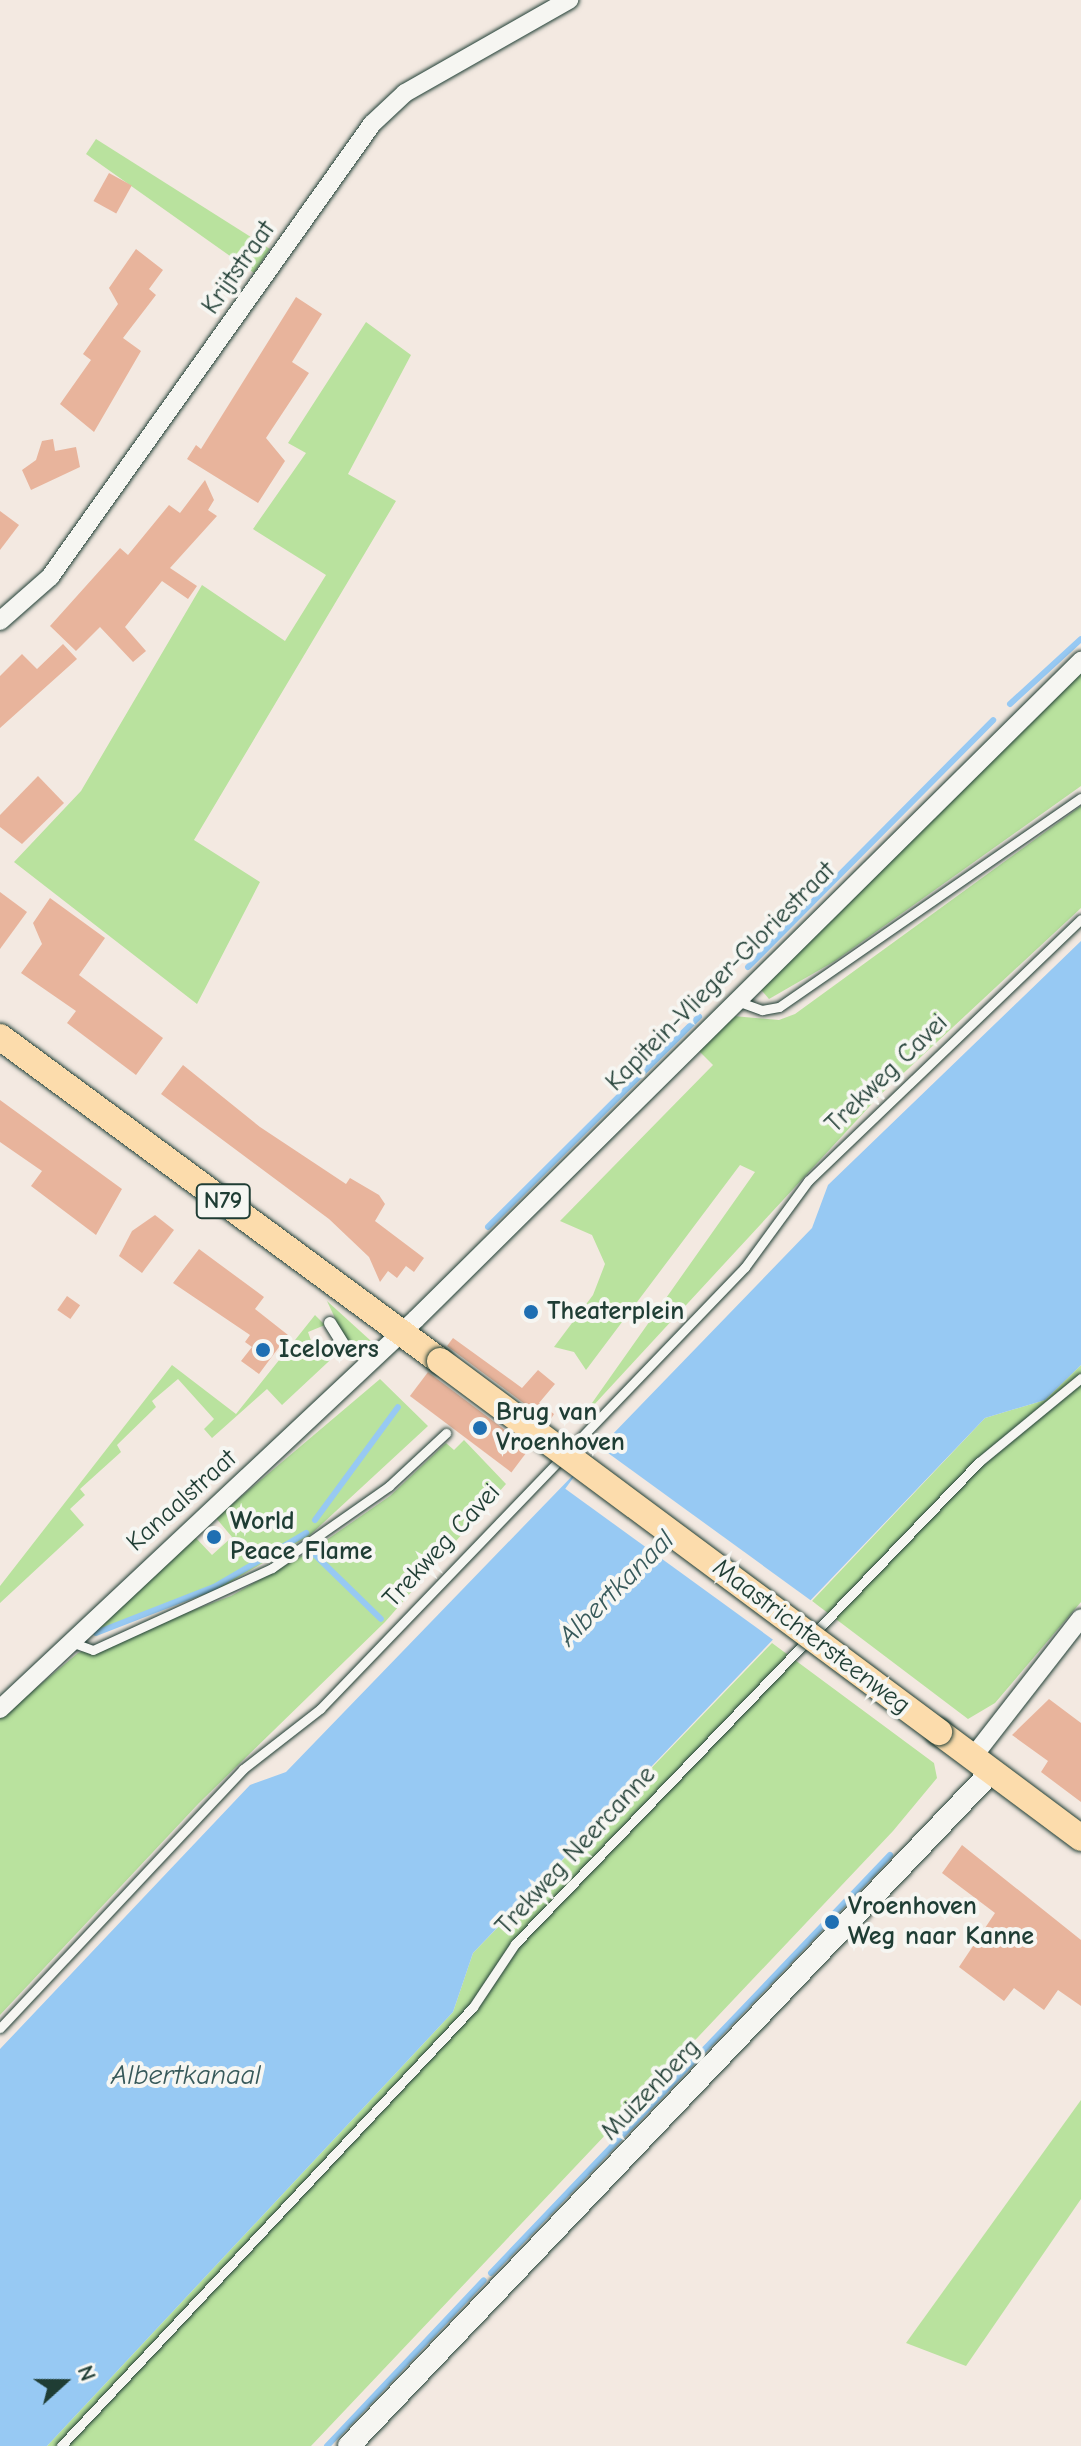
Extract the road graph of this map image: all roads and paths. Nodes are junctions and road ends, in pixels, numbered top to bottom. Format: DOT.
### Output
graph roads {
  1 [pos="569,0"];
  2 [pos="0,621"];
  3 [pos="1081,661"];
  4 [pos="1081,798"];
  5 [pos="1081,919"];
  6 [pos="734,1000"];
  7 [pos="0,1037"];
  8 [pos="330,1323"];
  9 [pos="398,1329"];
  10 [pos="343,1344"];
  11 [pos="1081,1378"];
  12 [pos="446,1433"];
  13 [pos="1081,1618"];
  14 [pos="68,1641"];
  15 [pos="0,1709"];
  16 [pos="982,1764"];
  17 [pos="1081,1838"];
  18 [pos="0,2028"];
  19 [pos="61,2446"];
  20 [pos="349,2446"];
  1 -- 2 [label="street, Krijtstraat"];
  3 -- 6 [label="street, Kapitein-Vlieger-Gloriestraat"];
  4 -- 6 [label="lane"];
  5 -- 18 [label="lane, Trekweg Cavei"];
  6 -- 9 [label="street, Kapitein-Vlieger-Gloriestraat"];
  7 -- 9 [label="main road, Maastrichtersteenweg / N79"];
  8 -- 10 [label="street"];
  9 -- 14 [label="street, Kanaalstraat"];
  9 -- 16 [label="main road, Maastrichtersteenweg / N79, bridge"];
  11 -- 19 [label="lane, Trekweg Neercanne"];
  12 -- 14 [label="lane"];
  13 -- 16 [label="street"];
  14 -- 15 [label="street, Kanaalstraat"];
  16 -- 17 [label="main road, Maastrichtersteenweg / N79"];
  16 -- 20 [label="street, Muizenberg"];
}
